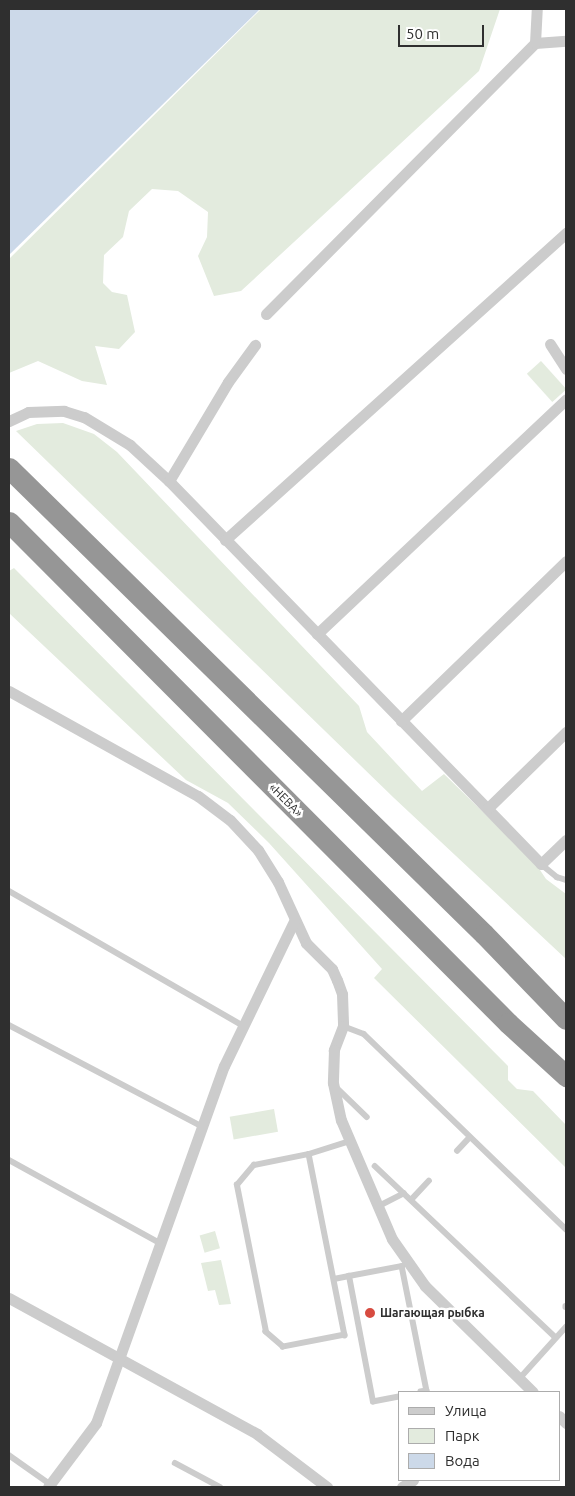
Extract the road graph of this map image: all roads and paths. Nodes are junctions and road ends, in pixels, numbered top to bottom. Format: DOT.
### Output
graph roads {
  1 [pos="537,9"];
  2 [pos="566,41"];
  3 [pos="535,42"];
  4 [pos="566,233"];
  5 [pos="266,314"];
  6 [pos="550,344"];
  7 [pos="255,345"];
  8 [pos="566,369"];
  9 [pos="566,399"];
  10 [pos="9,421"];
  11 [pos="9,468"];
  12 [pos="169,480"];
  13 [pos="9,522"];
  14 [pos="226,540"];
  15 [pos="566,561"];
  16 [pos="317,634"];
  17 [pos="9,691"];
  18 [pos="401,720"];
  19 [pos="566,732"];
  20 [pos="488,808"];
  21 [pos="566,840"];
  22 [pos="541,864"];
  23 [pos="566,880"];
  24 [pos="9,891"];
  25 [pos="294,921"];
  26 [pos="484,934"];
  27 [pos="566,1006"];
  28 [pos="566,1019"];
  29 [pos="9,1025"];
  30 [pos="242,1025"];
  31 [pos="343,1026"];
  32 [pos="566,1076"];
  33 [pos="333,1083"];
  34 [pos="367,1117"];
  35 [pos="201,1126"];
  36 [pos="469,1138"];
  37 [pos="350,1141"];
  38 [pos="457,1151"];
  39 [pos="309,1154"];
  40 [pos="9,1160"];
  41 [pos="375,1166"];
  42 [pos="429,1181"];
  43 [pos="404,1193"];
  44 [pos="411,1200"];
  45 [pos="378,1207"];
  46 [pos="566,1229"];
  47 [pos="158,1242"];
  48 [pos="405,1265"];
  49 [pos="349,1276"];
  50 [pos="334,1279"];
  51 [pos="9,1298"];
  52 [pos="566,1327"];
  53 [pos="554,1336"];
  54 [pos="121,1359"];
  55 [pos="520,1378"];
  56 [pos="427,1391"];
  57 [pos="532,1391"];
  58 [pos="398,1397"];
  59 [pos="9,1455"];
  60 [pos="175,1463"];
  61 [pos="49,1486"];
  62 [pos="220,1487"];
  63 [pos="327,1487"];
  1 -- 3 [label="street"];
  2 -- 3 [label="street"];
  3 -- 5 [label="street"];
  4 -- 14 [label="street"];
  6 -- 8 [label="street"];
  7 -- 12 [label="street"];
  9 -- 16 [label="street"];
  10 -- 12 [label="street"];
  11 -- 26 [label="highway"];
  12 -- 14 [label="street"];
  13 -- 32 [label="highway, «НЕВА»"];
  14 -- 16 [label="street"];
  15 -- 18 [label="street"];
  16 -- 18 [label="street"];
  17 -- 25 [label="street"];
  18 -- 20 [label="street"];
  19 -- 20 [label="street"];
  20 -- 22 [label="street"];
  21 -- 22 [label="street"];
  22 -- 23 [label="lane"];
  24 -- 30 [label="lane"];
  25 -- 30 [label="street"];
  25 -- 31 [label="street"];
  26 -- 27 [label="highway"];
  26 -- 28 [label="highway"];
  29 -- 35 [label="lane"];
  30 -- 35 [label="street"];
  31 -- 33 [label="street"];
  31 -- 36 [label="lane"];
  33 -- 34 [label="lane"];
  33 -- 37 [label="street"];
  35 -- 47 [label="street"];
  36 -- 38 [label="lane"];
  36 -- 46 [label="lane"];
  37 -- 39 [label="lane"];
  37 -- 45 [label="street"];
  39 -- 50 [label="lane"];
  39 -- 50 [label="lane"];
  40 -- 47 [label="lane"];
  41 -- 43 [label="lane"];
  42 -- 44 [label="lane"];
  43 -- 44 [label="lane"];
  43 -- 45 [label="lane"];
  44 -- 53 [label="lane"];
  45 -- 48 [label="street"];
  47 -- 54 [label="street"];
  48 -- 49 [label="lane"];
  48 -- 55 [label="street"];
  48 -- 56 [label="lane"];
  49 -- 50 [label="lane"];
  49 -- 58 [label="lane"];
  51 -- 54 [label="street"];
  52 -- 53 [label="lane"];
  53 -- 55 [label="lane"];
  54 -- 61 [label="street"];
  54 -- 63 [label="street"];
  55 -- 57 [label="street"];
  59 -- 61 [label="lane"];
  60 -- 62 [label="lane"];
}
